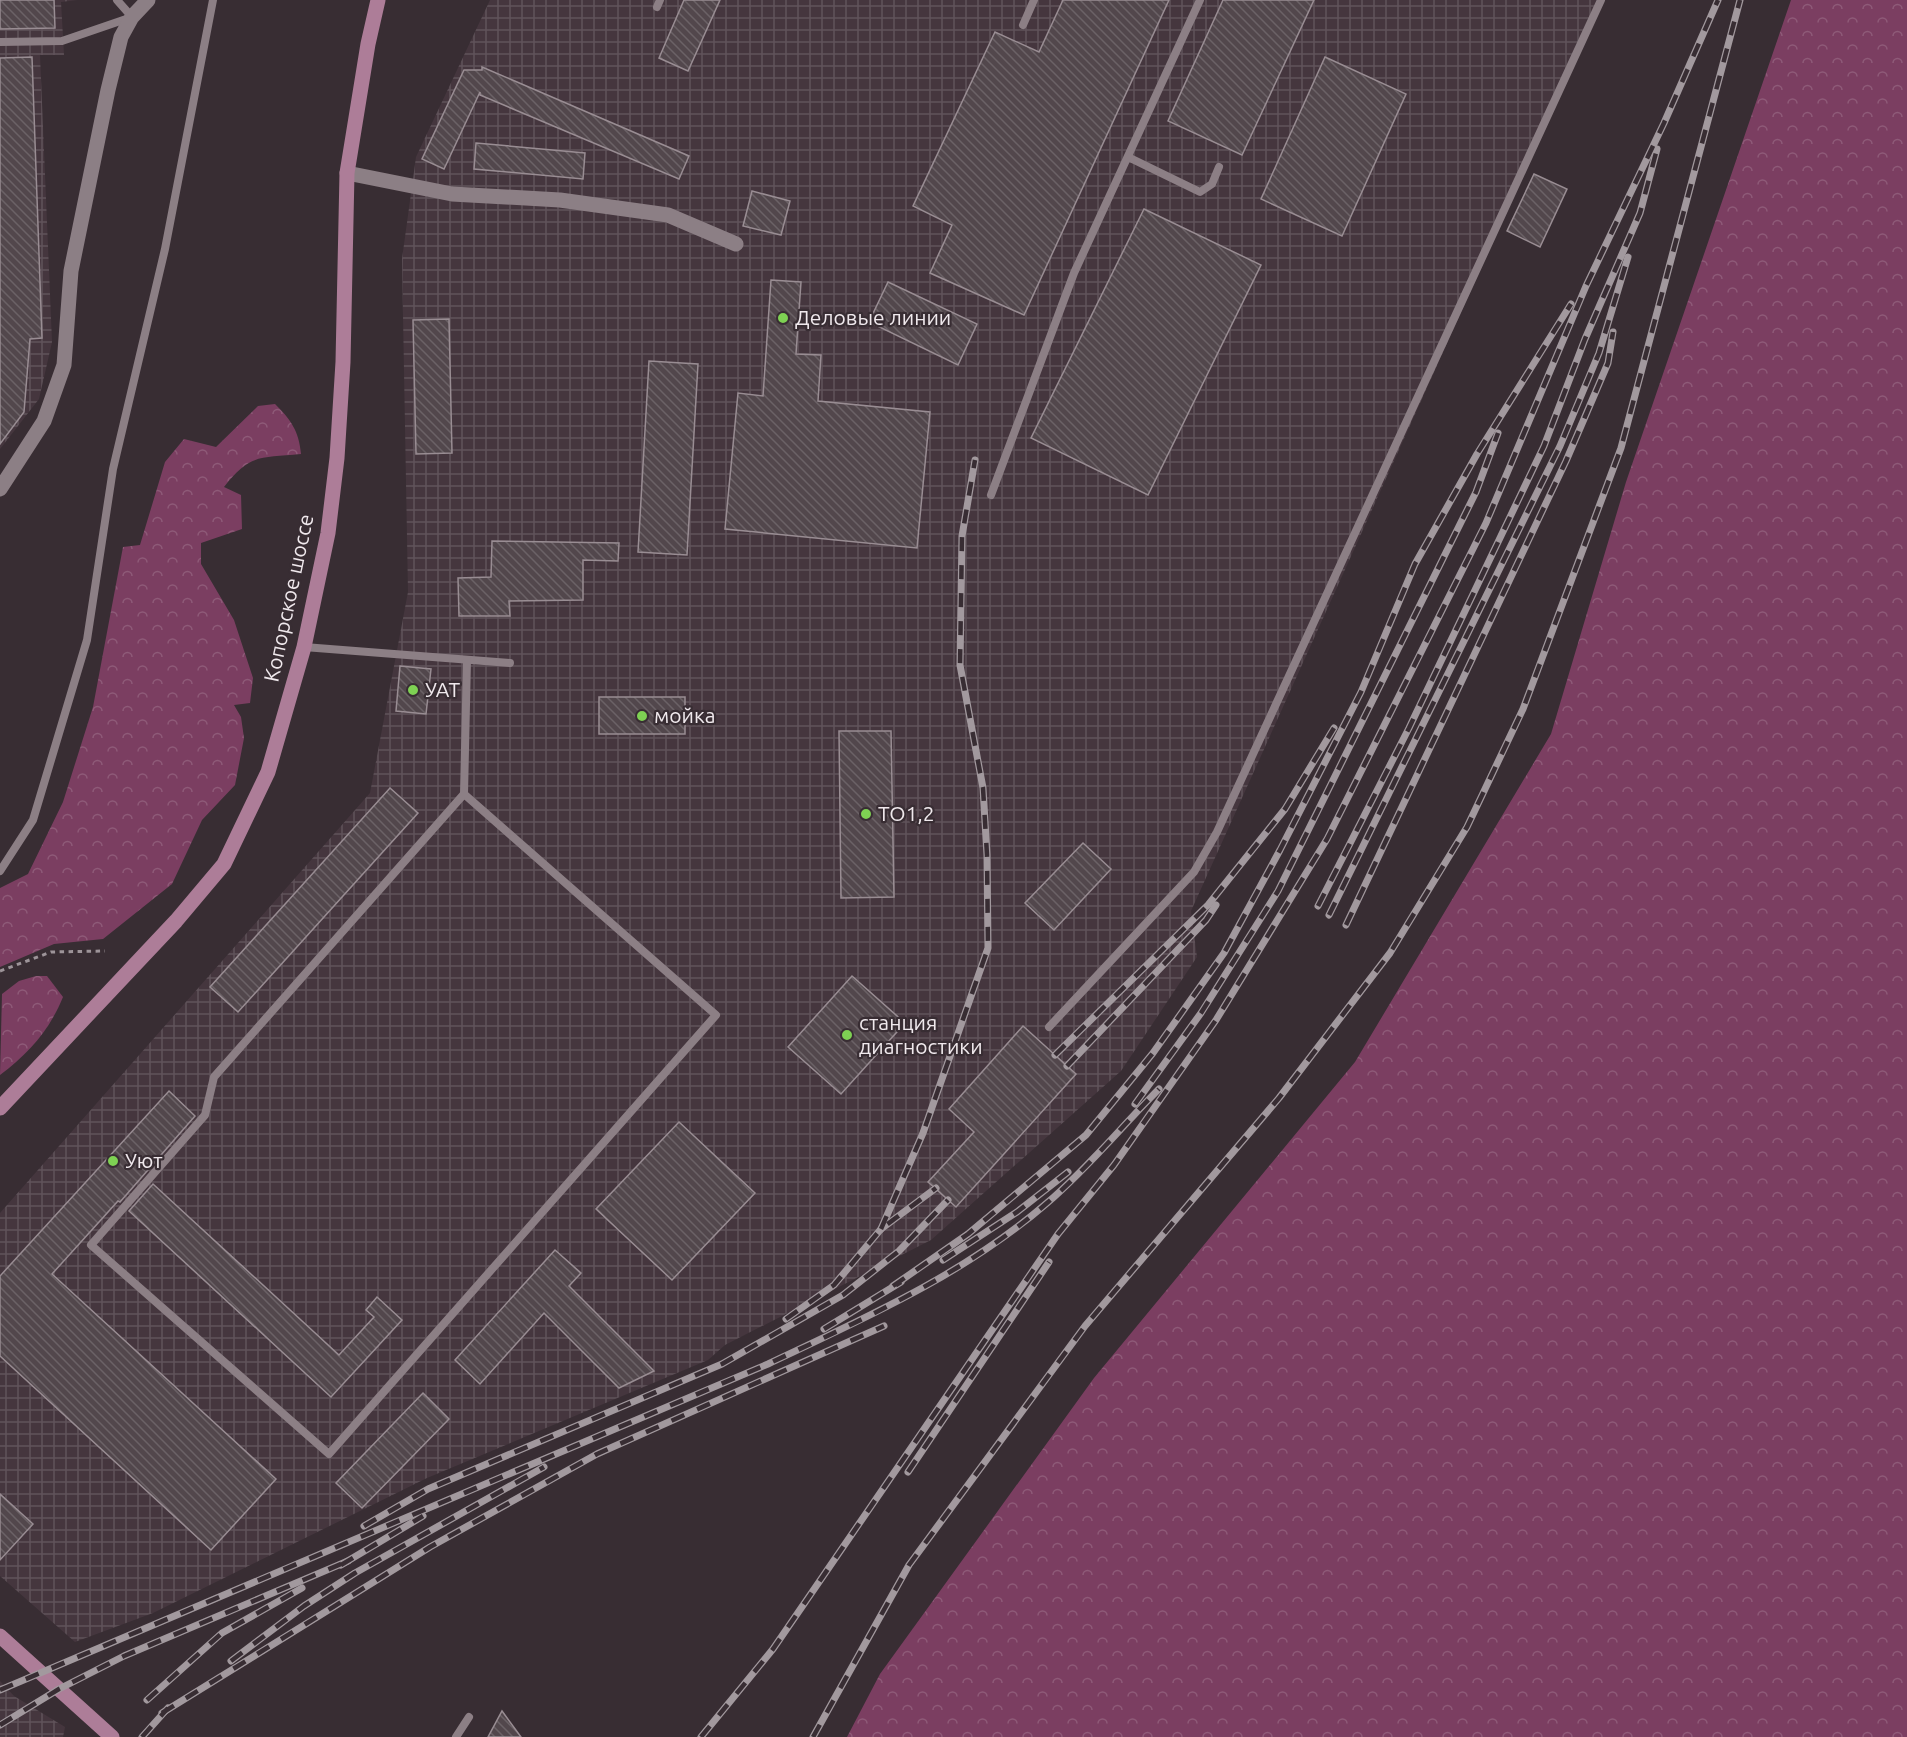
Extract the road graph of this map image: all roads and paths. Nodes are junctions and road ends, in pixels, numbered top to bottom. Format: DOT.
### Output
graph roads {
  1 [pos="117,0"];
  2 [pos="148,0"];
  3 [pos="213,0"];
  4 [pos="378,0"];
  5 [pos="1034,0"];
  6 [pos="1200,0"];
  7 [pos="1601,0"];
  8 [pos="132,17"];
  9 [pos="1023,25"];
  10 [pos="0,42"];
  11 [pos="1128,157"];
  12 [pos="1219,167"];
  13 [pos="347,173"];
  14 [pos="736,244"];
  15 [pos="0,489"];
  16 [pos="991,495"];
  17 [pos="304,647"];
  18 [pos="467,660"];
  19 [pos="510,663"];
  20 [pos="464,794"];
  21 [pos="0,871"];
  22 [pos="105,951"];
  23 [pos="0,971"];
  24 [pos="1048,1027"];
  25 [pos="0,1108"];
  26 [pos="0,1636"];
  27 [pos="469,1717"];
  28 [pos="112,1737"];
  29 [pos="456,1737"];
  1 -- 8 [label="lane"];
  2 -- 8 [label="street"];
  3 -- 21 [label="lane"];
  4 -- 13 [label="main road, Копорское шоссе"];
  5 -- 9 [label="lane"];
  6 -- 11 [label="lane"];
  7 -- 24 [label="lane"];
  8 -- 10 [label="lane"];
  8 -- 15 [label="street"];
  11 -- 12 [label="lane"];
  11 -- 16 [label="lane"];
  13 -- 14 [label="street"];
  13 -- 17 [label="main road, Копорское шоссе"];
  17 -- 18 [label="lane"];
  17 -- 25 [label="main road, Копорское шоссе"];
  18 -- 19 [label="lane"];
  18 -- 20 [label="lane"];
  20 -- 20 [label="lane"];
  22 -- 23 [label="path"];
  26 -- 28 [label="main road"];
  27 -- 29 [label="lane"];
}
